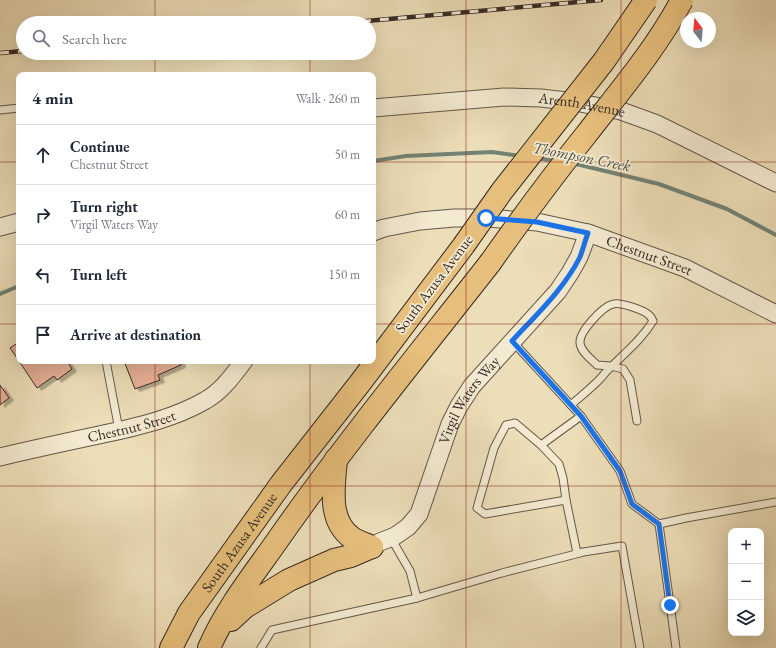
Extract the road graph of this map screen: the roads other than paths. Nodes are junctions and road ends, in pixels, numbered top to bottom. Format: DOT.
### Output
graph roads {
  1 [pos="646,0"];
  2 [pos="682,0"];
  3 [pos="16,108"];
  4 [pos="376,108"];
  5 [pos="0,110"];
  6 [pos="776,183"];
  7 [pos="16,223"];
  8 [pos="0,227"];
  9 [pos="376,231"];
  10 [pos="588,233"];
  11 [pos="776,314"];
  12 [pos="512,341"];
  13 [pos="376,362"];
  14 [pos="107,364"];
  15 [pos="242,364"];
  16 [pos="374,364"];
  17 [pos="611,366"];
  18 [pos="571,405"];
  19 [pos="581,416"];
  20 [pos="637,421"];
  21 [pos="120,431"];
  22 [pos="541,445"];
  23 [pos="0,457"];
  24 [pos="336,459"];
  25 [pos="566,500"];
  26 [pos="776,502"];
  27 [pos="659,524"];
  28 [pos="381,543"];
  29 [pos="583,552"];
  30 [pos="417,598"];
  31 [pos="211,642"];
  32 [pos="171,648"];
  33 [pos="261,648"];
  34 [pos="640,648"];
  35 [pos="676,648"];
  1 -- 13 [label="main road, South Azusa Avenue, bridge"];
  2 -- 24 [label="main road, South Azusa Avenue, bridge"];
  3 -- 5 [label="lane"];
  4 -- 6 [label="street, Arenth Avenue"];
  7 -- 8 [label="street"];
  9 -- 10 [label="street, Chestnut Street"];
  10 -- 11 [label="street, Chestnut Street"];
  10 -- 12 [label="street, Virgil Waters Way"];
  12 -- 18 [label="lane"];
  12 -- 28 [label="street, Virgil Waters Way"];
  14 -- 21 [label="lane"];
  15 -- 21 [label="street, Chestnut Street"];
  16 -- 32 [label="main road, South Azusa Avenue, bridge"];
  17 -- 17 [label="lane"];
  17 -- 18 [label="lane"];
  17 -- 20 [label="lane"];
  18 -- 19 [label="lane"];
  19 -- 22 [label="lane"];
  19 -- 27 [label="lane"];
  21 -- 23 [label="street, Chestnut Street"];
  22 -- 25 [label="lane"];
  22 -- 25 [label="lane"];
  24 -- 28 [label="main road"];
  24 -- 31 [label="main road, South Azusa Avenue"];
  25 -- 29 [label="lane"];
  26 -- 27 [label="lane"];
  27 -- 35 [label="lane"];
  28 -- 30 [label="lane"];
  28 -- 31 [label="main road"];
  29 -- 30 [label="lane"];
  29 -- 34 [label="lane"];
  30 -- 33 [label="lane"];
}
